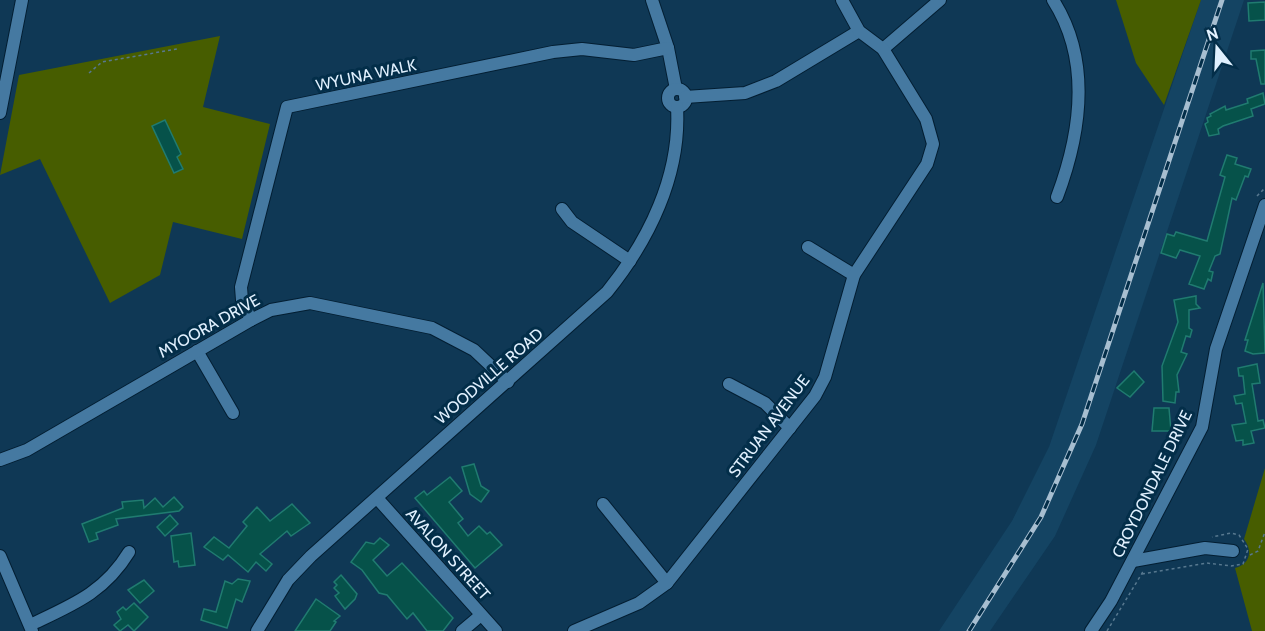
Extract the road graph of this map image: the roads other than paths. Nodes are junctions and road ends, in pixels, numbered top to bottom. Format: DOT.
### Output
graph roads {
  1 [pos="22,0"];
  2 [pos="652,0"];
  3 [pos="842,0"];
  4 [pos="940,0"];
  5 [pos="1053,0"];
  6 [pos="859,31"];
  7 [pos="668,48"];
  8 [pos="883,49"];
  9 [pos="679,98"];
  10 [pos="0,113"];
  11 [pos="1057,197"];
  12 [pos="1261,200"];
  13 [pos="562,209"];
  14 [pos="808,247"];
  15 [pos="630,261"];
  16 [pos="854,275"];
  17 [pos="251,320"];
  18 [pos="197,351"];
  19 [pos="508,382"];
  20 [pos="729,384"];
  21 [pos="233,413"];
  22 [pos="790,428"];
  23 [pos="0,460"];
  24 [pos="377,498"];
  25 [pos="603,504"];
  26 [pos="1233,551"];
  27 [pos="129,552"];
  28 [pos="0,555"];
  29 [pos="1133,561"];
  30 [pos="667,583"];
  31 [pos="481,615"];
  32 [pos="31,628"];
  33 [pos="257,631"];
  34 [pos="462,631"];
  35 [pos="496,631"];
  36 [pos="574,631"];
  37 [pos="1091,631"];
  1 -- 10 [label="street"];
  2 -- 7 [label="street, WOODVILLE ROAD"];
  3 -- 6 [label="street, STRUAN AVENUE"];
  4 -- 8 [label="street"];
  5 -- 11 [label="street"];
  6 -- 8 [label="street, STRUAN AVENUE"];
  6 -- 9 [label="street"];
  7 -- 9 [label="street, WOODVILLE ROAD"];
  7 -- 17 [label="street, WYUNA WALK"];
  8 -- 16 [label="street, STRUAN AVENUE"];
  9 -- 15 [label="street, WOODVILLE ROAD"];
  12 -- 29 [label="street, CROYDONDALE DRIVE"];
  13 -- 15 [label="street"];
  14 -- 16 [label="street"];
  15 -- 19 [label="street, WOODVILLE ROAD"];
  16 -- 22 [label="street, STRUAN AVENUE"];
  17 -- 18 [label="street, MYOORA DRIVE"];
  17 -- 19 [label="street, MYOORA DRIVE"];
  18 -- 21 [label="street"];
  18 -- 23 [label="street, MYOORA DRIVE"];
  19 -- 24 [label="street, WOODVILLE ROAD"];
  20 -- 22 [label="street"];
  22 -- 30 [label="street, STRUAN AVENUE"];
  24 -- 31 [label="street, AVALON STREET"];
  24 -- 33 [label="street, WOODVILLE ROAD"];
  25 -- 30 [label="street"];
  26 -- 29 [label="street"];
  27 -- 32 [label="street"];
  28 -- 32 [label="street"];
  29 -- 37 [label="street, CROYDONDALE DRIVE"];
  30 -- 36 [label="street, STRUAN AVENUE"];
  31 -- 34 [label="street"];
  31 -- 35 [label="street, AVALON STREET"];
}
